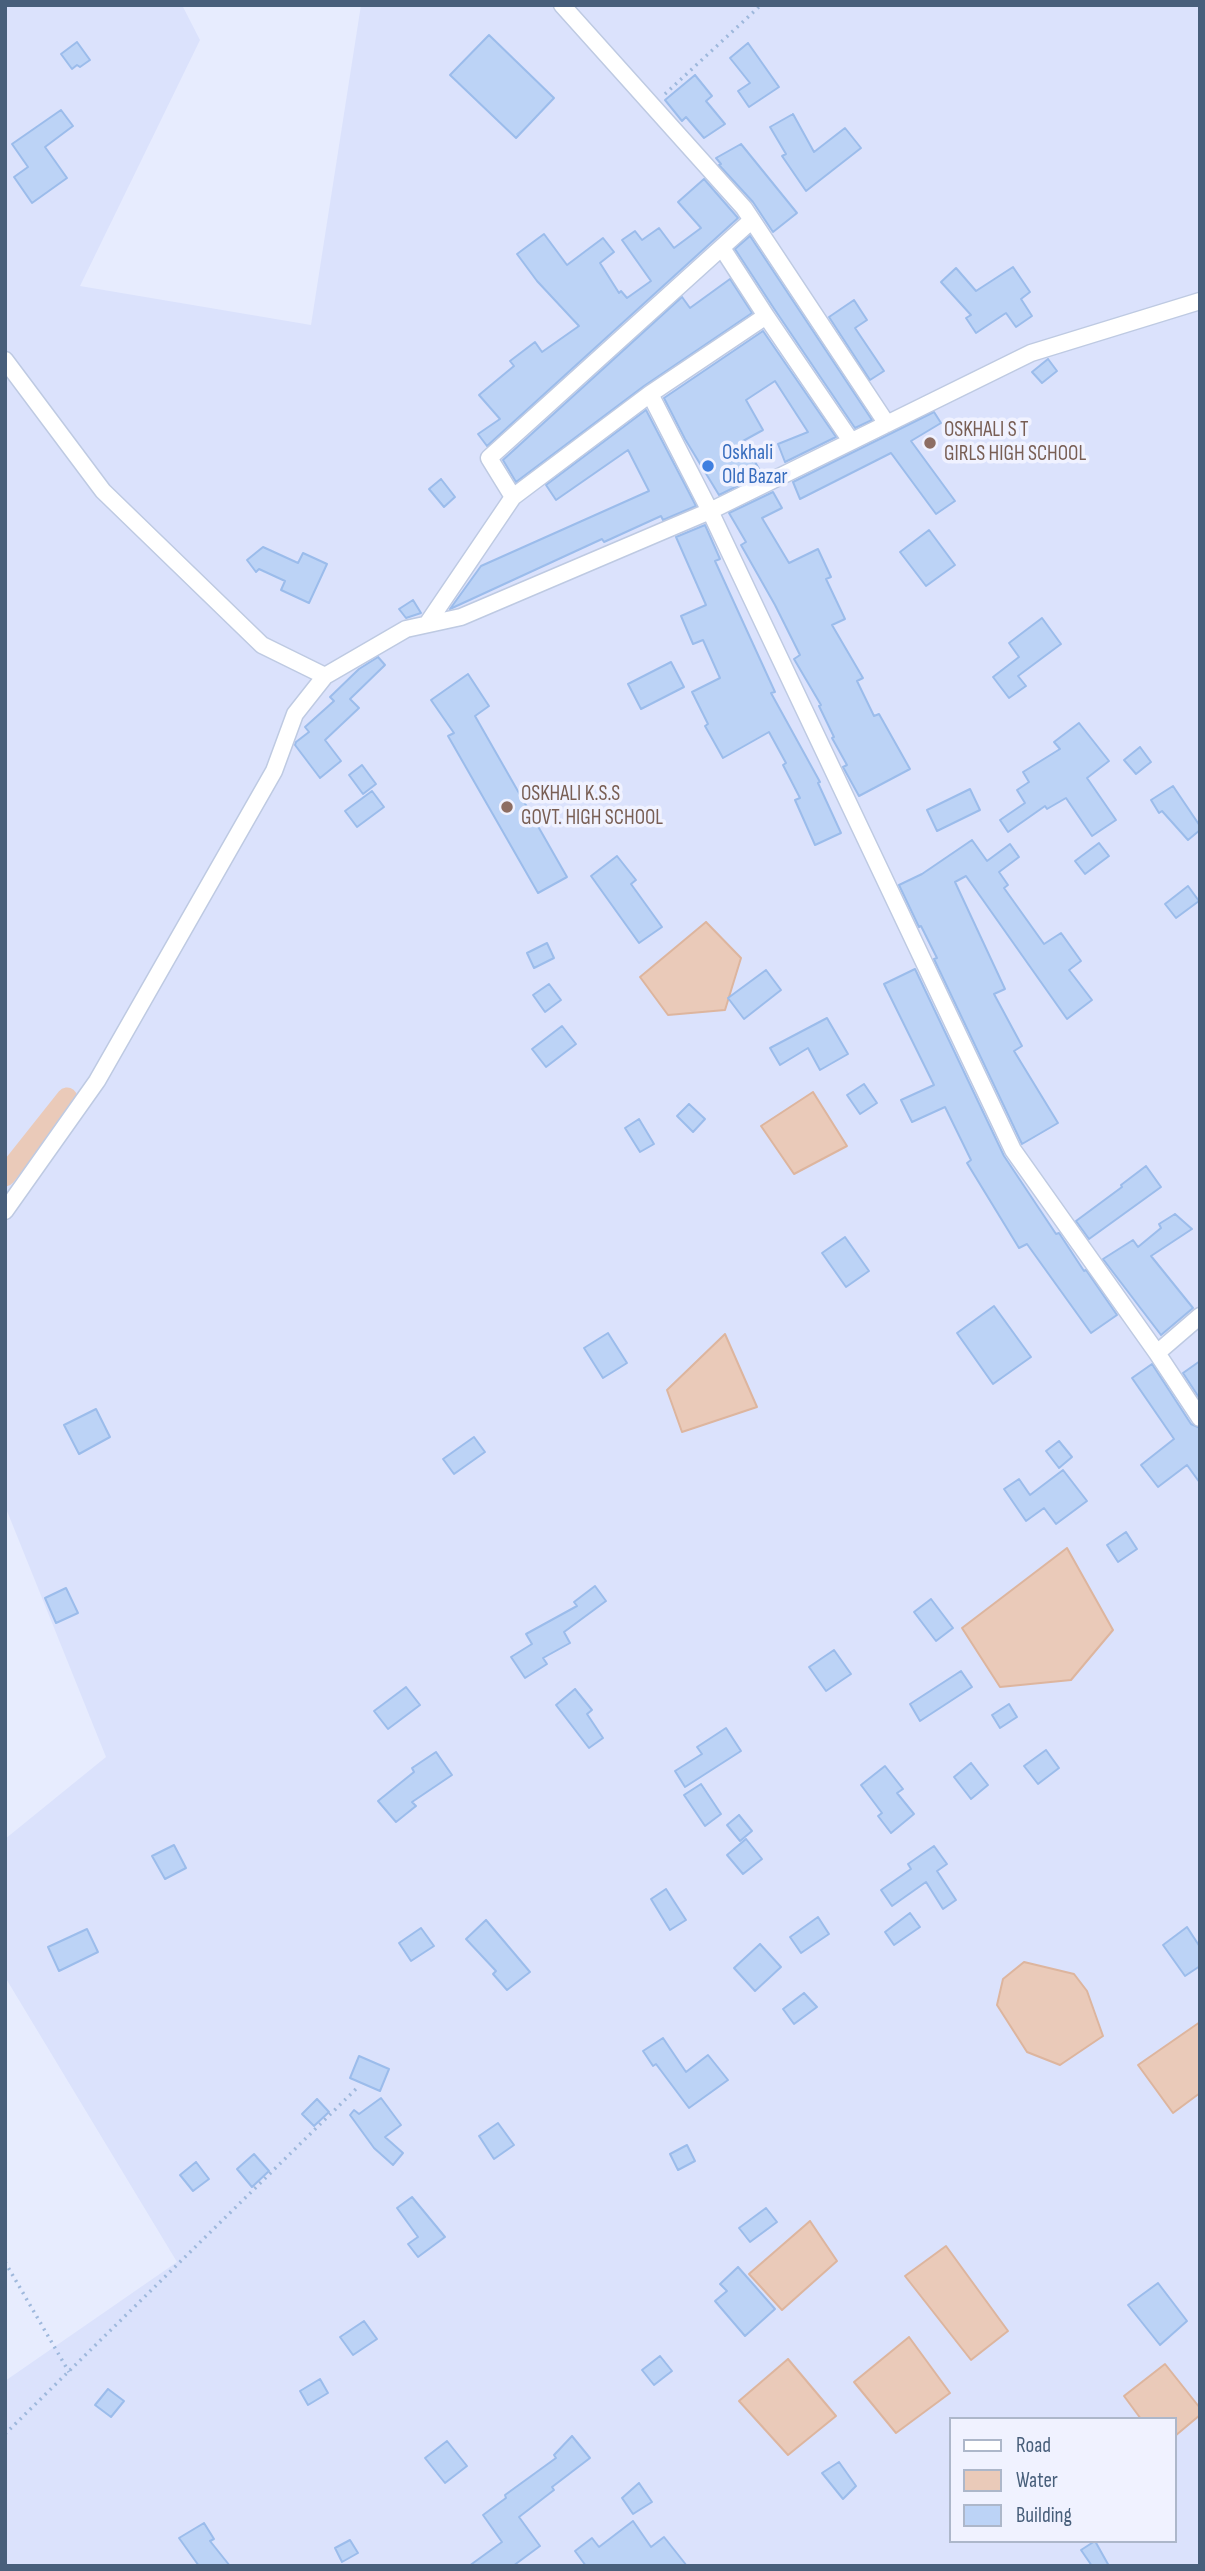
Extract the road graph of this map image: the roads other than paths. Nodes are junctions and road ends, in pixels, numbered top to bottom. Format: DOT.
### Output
graph roads {
  1 [pos="562,5"];
  2 [pos="752,220"];
  3 [pos="722,248"];
  4 [pos="1200,300"];
  5 [pos="766,316"];
  6 [pos="5,360"];
  7 [pos="650,394"];
  8 [pos="887,424"];
  9 [pos="851,442"];
  10 [pos="513,496"];
  11 [pos="710,511"];
  12 [pos="427,624"];
  13 [pos="325,676"];
  14 [pos="5,1211"];
  15 [pos="1200,1316"];
  16 [pos="1157,1353"];
  17 [pos="1200,1418"];
  1 -- 2 [label="street"];
  2 -- 3 [label="street"];
  2 -- 8 [label="street"];
  3 -- 5 [label="street"];
  3 -- 10 [label="street"];
  4 -- 8 [label="street"];
  5 -- 7 [label="street"];
  5 -- 9 [label="street"];
  6 -- 13 [label="street"];
  7 -- 10 [label="street"];
  7 -- 11 [label="street"];
  8 -- 9 [label="street"];
  9 -- 11 [label="street"];
  10 -- 12 [label="street"];
  11 -- 12 [label="street"];
  11 -- 16 [label="street"];
  12 -- 13 [label="street"];
  13 -- 14 [label="street"];
  15 -- 16 [label="street"];
  16 -- 17 [label="street"];
}
